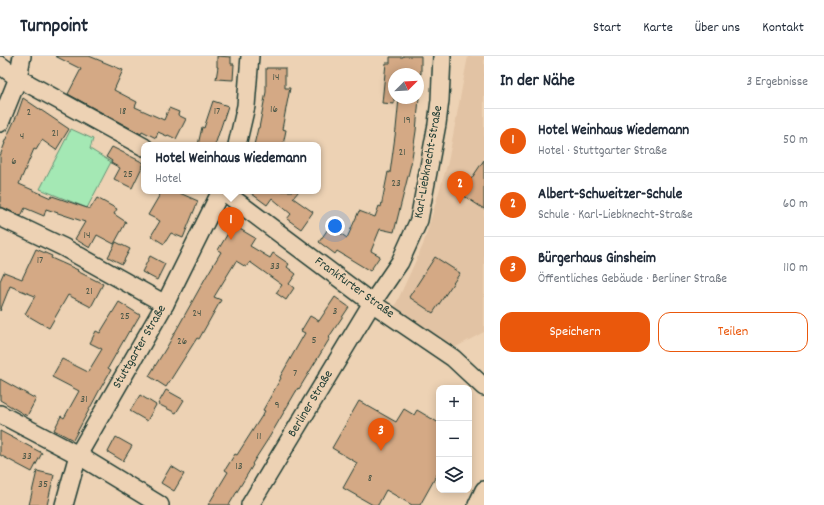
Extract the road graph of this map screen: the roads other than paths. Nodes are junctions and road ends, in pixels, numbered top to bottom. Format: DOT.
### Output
graph roads {
  1 [pos="22,56"];
  2 [pos="250,56"];
  3 [pos="442,56"];
  4 [pos="0,65"];
  5 [pos="18,78"];
  6 [pos="0,123"];
  7 [pos="238,142"];
  8 [pos="141,145"];
  9 [pos="220,194"];
  10 [pos="226,194"];
  11 [pos="0,217"];
  12 [pos="372,303"];
  13 [pos="165,304"];
  14 [pos="484,387"];
  15 [pos="0,414"];
  16 [pos="78,456"];
  17 [pos="484,490"];
  18 [pos="64,505"];
  19 [pos="160,505"];
  20 [pos="250,505"];
  21 [pos="477,505"];
  1 -- 5 [label="street"];
  2 -- 7 [label="street"];
  3 -- 12 [label="street, Karl-Liebknecht-Straße"];
  4 -- 5 [label="street"];
  5 -- 6 [label="street"];
  5 -- 8 [label="street"];
  9 -- 13 [label="street, Stuttgarter Straße"];
  10 -- 12 [label="street, Frankfurter Straße"];
  11 -- 13 [label="street"];
  12 -- 14 [label="street, Frankfurter Straße"];
  12 -- 20 [label="street, Berliner Straße"];
  13 -- 16 [label="street, Stuttgarter Straße"];
  15 -- 16 [label="street"];
  16 -- 18 [label="street, Stuttgarter Straße"];
  16 -- 19 [label="street"];
  17 -- 21 [label="street"];
}
